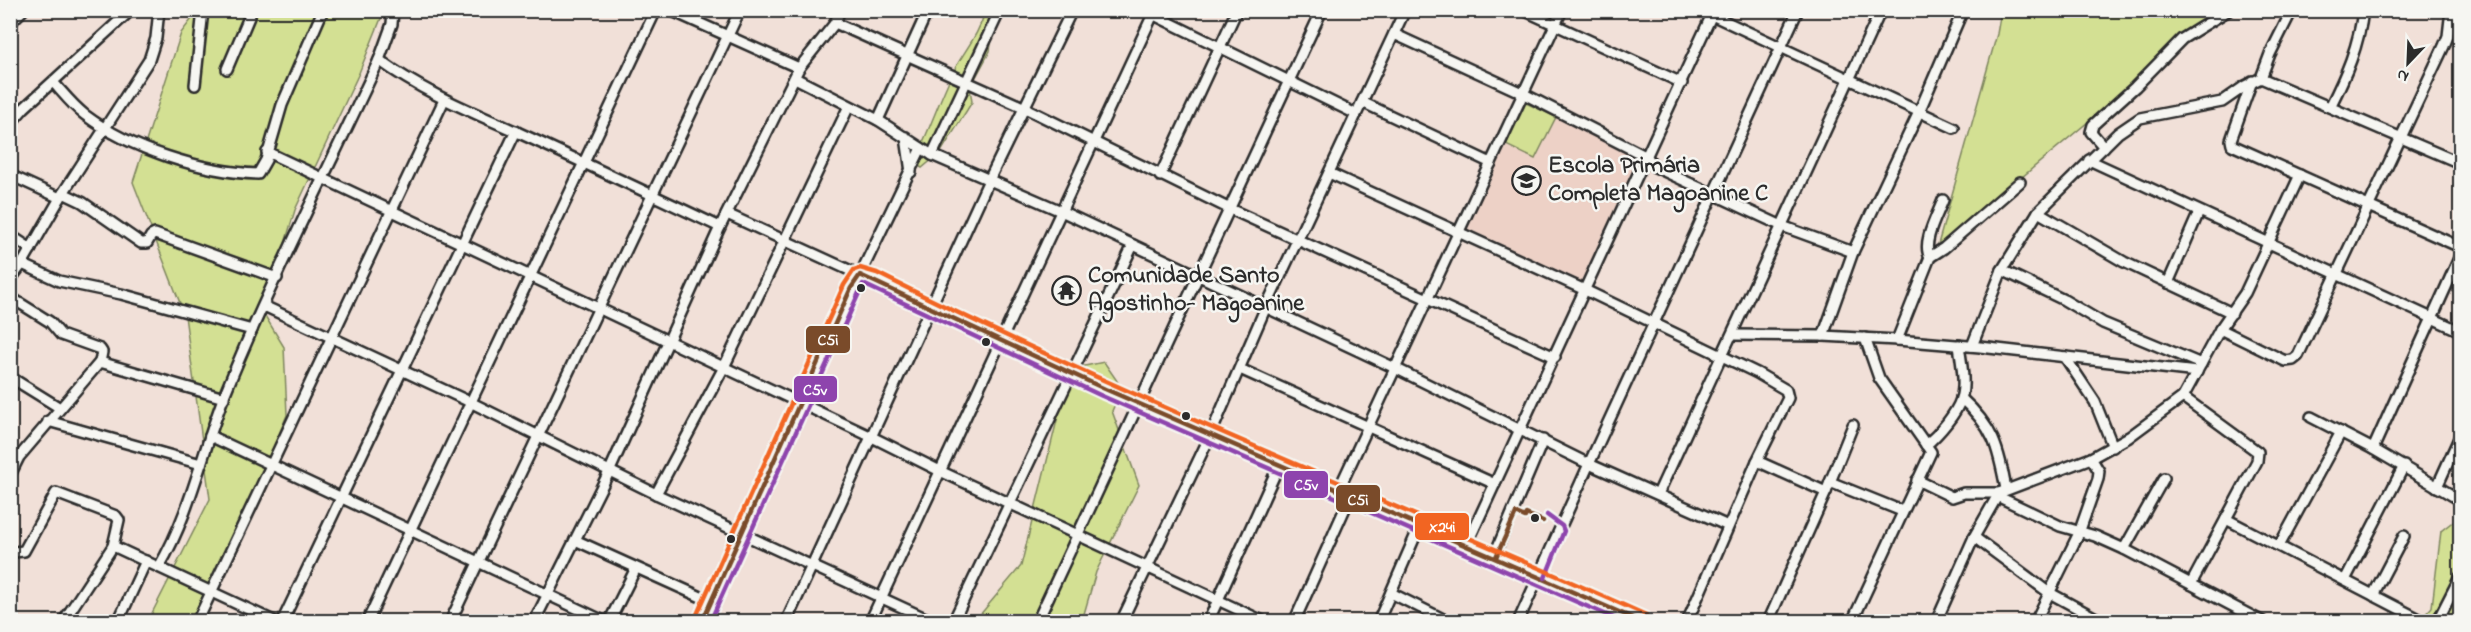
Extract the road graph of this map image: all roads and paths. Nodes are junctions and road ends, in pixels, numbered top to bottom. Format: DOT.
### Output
graph roads {
  1 [pos="23,10"];
  2 [pos="132,10"];
  3 [pos="159,10"];
  4 [pos="203,10"];
  5 [pos="252,10"];
  6 [pos="323,10"];
  7 [pos="393,10"];
  8 [pos="656,10"];
  9 [pos="670,10"];
  10 [pos="740,10"];
  11 [pos="840,10"];
  12 [pos="928,10"];
  13 [pos="1000,10"];
  14 [pos="1071,10"];
  15 [pos="1237,10"];
  16 [pos="1322,10"];
  17 [pos="1404,10"];
  18 [pos="1523,10"];
  19 [pos="1562,10"];
  20 [pos="1701,10"];
  21 [pos="1798,10"];
  22 [pos="1881,10"];
  23 [pos="1964,10"];
  24 [pos="2229,10"];
  25 [pos="2292,10"];
  26 [pos="2363,10"];
  27 [pos="2439,10"];
  28 [pos="1151,12"];
  29 [pos="2451,12"];
  30 [pos="1713,13"];
  31 [pos="10,23"];
  32 [pos="835,23"];
  33 [pos="1555,26"];
  34 [pos="1394,34"];
  35 [pos="727,37"];
  36 [pos="1781,47"];
  37 [pos="1220,49"];
  38 [pos="908,56"];
  39 [pos="379,60"];
  40 [pos="800,68"];
  41 [pos="227,69"];
  42 [pos="795,78"];
  43 [pos="1850,80"];
  44 [pos="2256,80"];
  45 [pos="1290,81"];
  46 [pos="53,82"];
  47 [pos="966,82"];
  48 [pos="1682,83"];
  49 [pos="195,85"];
  50 [pos="1522,93"];
  51 [pos="444,100"];
  52 [pos="1362,102"];
  53 [pos="849,106"];
  54 [pos="1023,107"];
  55 [pos="2330,107"];
  56 [pos="1919,112"];
  57 [pos="1356,114"];
  58 [pos="878,120"];
  59 [pos="10,124"];
  60 [pos="1954,128"];
  61 [pos="105,129"];
  62 [pos="516,131"];
  63 [pos="906,137"];
  64 [pos="2401,137"];
  65 [pos="1094,141"];
  66 [pos="2104,147"];
  67 [pos="921,148"];
  68 [pos="267,152"];
  69 [pos="932,154"];
  70 [pos="1647,157"];
  71 [pos="2089,160"];
  72 [pos="583,163"];
  73 [pos="1491,163"];
  74 [pos="2460,163"];
  75 [pos="911,172"];
  76 [pos="1329,173"];
  77 [pos="10,175"];
  78 [pos="2300,175"];
  79 [pos="1160,176"];
  80 [pos="324,179"];
  81 [pos="989,180"];
  82 [pos="2020,183"];
  83 [pos="1713,194"];
  84 [pos="62,195"];
  85 [pos="652,195"];
  86 [pos="1943,200"];
  87 [pos="2370,205"];
  88 [pos="1230,209"];
  89 [pos="392,210"];
  90 [pos="1061,210"];
  91 [pos="2038,212"];
  92 [pos="2199,212"];
  93 [pos="727,214"];
  94 [pos="1782,226"];
  95 [pos="720,227"];
  96 [pos="1457,231"];
  97 [pos="10,235"];
  98 [pos="1297,239"];
  99 [pos="784,240"];
  100 [pos="2267,243"];
  101 [pos="463,245"];
  102 [pos="1133,245"];
  103 [pos="2460,247"];
  104 [pos="31,249"];
  105 [pos="1854,252"];
  106 [pos="2460,256"];
  107 [pos="1930,257"];
  108 [pos="22,264"];
  109 [pos="2002,270"];
  110 [pos="2335,274"];
  111 [pos="860,275"];
  112 [pos="529,276"];
  113 [pos="1198,277"];
  114 [pos="277,278"];
  115 [pos="10,280"];
  116 [pos="2168,283"];
  117 [pos="1585,290"];
  118 [pos="10,297"];
  119 [pos="1426,300"];
  120 [pos="264,306"];
  121 [pos="598,308"];
  122 [pos="931,309"];
  123 [pos="1265,309"];
  124 [pos="2232,313"];
  125 [pos="2432,318"];
  126 [pos="1653,324"];
  127 [pos="2220,329"];
  128 [pos="252,330"];
  129 [pos="2460,331"];
  130 [pos="1733,335"];
  131 [pos="1823,336"];
  132 [pos="333,338"];
  133 [pos="1865,338"];
  134 [pos="668,340"];
  135 [pos="1897,340"];
  136 [pos="999,342"];
  137 [pos="1959,345"];
  138 [pos="1972,346"];
  139 [pos="1555,357"];
  140 [pos="1722,357"];
  141 [pos="2065,357"];
  142 [pos="100,362"];
  143 [pos="724,367"];
  144 [pos="1395,368"];
  145 [pos="2199,368"];
  146 [pos="1240,369"];
  147 [pos="401,371"];
  148 [pos="1071,373"];
  149 [pos="10,377"];
  150 [pos="2183,397"];
  151 [pos="224,398"];
  152 [pos="1961,398"];
  153 [pos="470,402"];
  154 [pos="801,404"];
  155 [pos="1138,405"];
  156 [pos="60,408"];
  157 [pos="2311,417"];
  158 [pos="48,421"];
  159 [pos="1853,425"];
  160 [pos="1366,427"];
  161 [pos="1521,430"];
  162 [pos="2341,432"];
  163 [pos="210,436"];
  164 [pos="538,436"];
  165 [pos="872,436"];
  166 [pos="1210,436"];
  167 [pos="2460,436"];
  168 [pos="1543,440"];
  169 [pos="1926,445"];
  170 [pos="2113,447"];
  171 [pos="2373,449"];
  172 [pos="15,455"];
  173 [pos="2091,458"];
  174 [pos="1756,461"];
  175 [pos="201,464"];
  176 [pos="272,464"];
  177 [pos="1279,465"];
  178 [pos="1590,465"];
  179 [pos="2404,466"];
  180 [pos="610,470"];
  181 [pos="940,471"];
  182 [pos="10,475"];
  183 [pos="2164,478"];
  184 [pos="1917,480"];
  185 [pos="1830,482"];
  186 [pos="1495,484"];
  187 [pos="2437,487"];
  188 [pos="1338,489"];
  189 [pos="1826,492"];
  190 [pos="2000,492"];
  191 [pos="656,494"];
  192 [pos="1658,494"];
  193 [pos="1351,495"];
  194 [pos="341,498"];
  195 [pos="2460,500"];
  196 [pos="1010,502"];
  197 [pos="1902,511"];
  198 [pos="2226,519"];
  199 [pos="1420,525"];
  200 [pos="1728,525"];
  201 [pos="410,530"];
  202 [pos="744,532"];
  203 [pos="1078,533"];
  204 [pos="2079,533"];
  205 [pos="2404,536"];
  206 [pos="1974,537"];
  207 [pos="575,540"];
  208 [pos="1467,544"];
  209 [pos="113,546"];
  210 [pos="2279,546"];
  211 [pos="2124,549"];
  212 [pos="12,553"];
  213 [pos="1494,556"];
  214 [pos="146,561"];
  215 [pos="479,562"];
  216 [pos="812,566"];
  217 [pos="159,567"];
  218 [pos="1146,567"];
  219 [pos="636,568"];
  220 [pos="1540,576"];
  221 [pos="2344,580"];
  222 [pos="2459,582"];
  223 [pos="2191,584"];
  224 [pos="211,592"];
  225 [pos="2048,592"];
  226 [pos="1390,593"];
  227 [pos="547,595"];
  228 [pos="2373,595"];
  229 [pos="881,598"];
  230 [pos="1218,601"];
  231 [pos="711,602"];
  232 [pos="63,621"];
  233 [pos="118,621"];
  234 [pos="197,621"];
  235 [pos="276,621"];
  236 [pos="282,621"];
  237 [pos="367,621"];
  238 [pos="450,621"];
  239 [pos="534,621"];
  240 [pos="608,621"];
  241 [pos="702,621"];
  242 [pos="786,621"];
  243 [pos="870,621"];
  244 [pos="934,621"];
  245 [pos="953,621"];
  246 [pos="1037,621"];
  247 [pos="1121,621"];
  248 [pos="1208,621"];
  249 [pos="1265,621"];
  250 [pos="1294,621"];
  251 [pos="1378,621"];
  252 [pos="1449,621"];
  253 [pos="1518,621"];
  254 [pos="1643,621"];
  255 [pos="1687,621"];
  256 [pos="1768,621"];
  257 [pos="1852,621"];
  258 [pos="1936,621"];
  259 [pos="2035,621"];
  260 [pos="2103,621"];
  261 [pos="2263,621"];
  262 [pos="2425,621"];
  263 [pos="2437,621"];
  1 -- 31 [label="street"];
  2 -- 46 [label="street"];
  3 -- 61 [label="street"];
  4 -- 49 [label="street"];
  5 -- 41 [label="street"];
  6 -- 68 [label="street"];
  7 -- 39 [label="street"];
  8 -- 72 [label="street"];
  9 -- 35 [label="street"];
  10 -- 35 [label="street"];
  11 -- 32 [label="street"];
  12 -- 38 [label="street"];
  13 -- 47 [label="street"];
  14 -- 54 [label="street"];
  15 -- 37 [label="street"];
  16 -- 45 [label="street"];
  17 -- 34 [label="street"];
  18 -- 33 [label="street"];
  19 -- 33 [label="street"];
  20 -- 30 [label="street"];
  21 -- 36 [label="street"];
  22 -- 43 [label="street"];
  23 -- 56 [label="street"];
  24 -- 66 [label="street"];
  25 -- 44 [label="street"];
  26 -- 55 [label="street"];
  27 -- 29 [label="street"];
  28 -- 37 [label="street"];
  28 -- 65 [label="street"];
  29 -- 64 [label="street"];
  30 -- 36 [label="street"];
  30 -- 48 [label="street"];
  32 -- 38 [label="street"];
  32 -- 40 [label="street"];
  33 -- 48 [label="street"];
  33 -- 50 [label="street"];
  34 -- 50 [label="street"];
  34 -- 52 [label="street"];
  35 -- 40 [label="street"];
  35 -- 85 [label="street"];
  36 -- 43 [label="street"];
  36 -- 83 [label="street"];
  37 -- 45 [label="street"];
  37 -- 79 [label="street"];
  38 -- 47 [label="street"];
  38 -- 58 [label="street"];
  39 -- 51 [label="street"];
  39 -- 80 [label="street"];
  40 -- 42 [label="street"];
  42 -- 53 [label="street"];
  42 -- 93 [label="street"];
  43 -- 56 [label="street"];
  43 -- 94 [label="street"];
  44 -- 55 [label="street"];
  44 -- 66 [label="street"];
  44 -- 78 [label="street"];
  45 -- 57 [label="street"];
  45 -- 88 [label="street"];
  46 -- 59 [label="street"];
  46 -- 61 [label="street"];
  47 -- 54 [label="street"];
  47 -- 69 [label="street"];
  48 -- 70 [label="street"];
  50 -- 70 [label="street"];
  50 -- 73 [label="street"];
  51 -- 62 [label="street"];
  51 -- 89 [label="street"];
  52 -- 57 [label="street"];
  52 -- 73 [label="street"];
  53 -- 58 [label="street"];
  53 -- 99 [label="street"];
  54 -- 65 [label="street"];
  54 -- 81 [label="street"];
  55 -- 64 [label="street"];
  56 -- 60 [label="street"];
  56 -- 105 [label="street"];
  57 -- 76 [label="street"];
  58 -- 63 [label="street"];
  61 -- 68 [label="street"];
  61 -- 84 [label="street"];
  62 -- 72 [label="street"];
  62 -- 101 [label="street"];
  63 -- 67 [label="street"];
  63 -- 75 [label="street"];
  64 -- 74 [label="street"];
  64 -- 87 [label="street"];
  65 -- 79 [label="street"];
  65 -- 90 [label="street"];
  66 -- 71 [label="street"];
  67 -- 69 [label="street"];
  67 -- 75 [label="street"];
  68 -- 80 [label="street"];
  69 -- 81 [label="street"];
  70 -- 83 [label="street"];
  70 -- 117 [label="street"];
  71 -- 91 [label="street"];
  71 -- 92 [label="street"];
  72 -- 85 [label="street"];
  72 -- 112 [label="street"];
  73 -- 96 [label="street"];
  75 -- 111 [label="street"];
  76 -- 96 [label="street"];
  76 -- 98 [label="street"];
  77 -- 84 [label="street"];
  78 -- 87 [label="street"];
  78 -- 100 [label="street"];
  79 -- 88 [label="street"];
  80 -- 89 [label="street"];
  80 -- 114 [label="street"];
  81 -- 90 [label="street"];
  81 -- 122 [label="street"];
  82 -- 107 [label="street"];
  83 -- 94 [label="street"];
  83 -- 126 [label="street"];
  84 -- 104 [label="street"];
  84 -- 114 [label="street"];
  85 -- 95 [label="street"];
  85 -- 121 [label="street"];
  86 -- 107 [label="street"];
  87 -- 103 [label="street"];
  87 -- 110 [label="street"];
  88 -- 98 [label="street"];
  88 -- 113 [label="street"];
  89 -- 101 [label="street"];
  89 -- 132 [label="street"];
  90 -- 102 [label="street"];
  90 -- 136 [label="street"];
  91 -- 109 [label="street"];
  91 -- 116 [label="street"];
  92 -- 100 [label="street"];
  92 -- 116 [label="street"];
  93 -- 95 [label="street"];
  93 -- 99 [label="street"];
  94 -- 105 [label="street"];
  94 -- 130 [label="street"];
  95 -- 134 [label="street"];
  96 -- 117 [label="street"];
  96 -- 119 [label="street"];
  97 -- 104 [label="street"];
  98 -- 119 [label="street"];
  98 -- 123 [label="street"];
  99 -- 111 [label="street"];
  99 -- 143 [label="street"];
  100 -- 110 [label="street"];
  100 -- 124 [label="street"];
  101 -- 112 [label="street"];
  101 -- 147 [label="street"];
  102 -- 113 [label="street"];
  102 -- 148 [label="street"];
  104 -- 108 [label="street"];
  105 -- 131 [label="street"];
  106 -- 125 [label="street"];
  107 -- 135 [label="street"];
  108 -- 115 [label="street"];
  108 -- 128 [label="street"];
  109 -- 138 [label="street"];
  109 -- 145 [label="street"];
  110 -- 125 [label="street"];
  110 -- 127 [label="street"];
  111 -- 122 [label="street"];
  111 -- 154 [label="street"];
  112 -- 121 [label="street"];
  112 -- 153 [label="street"];
  113 -- 123 [label="street"];
  113 -- 155 [label="street"];
  114 -- 120 [label="street"];
  116 -- 124 [label="street"];
  117 -- 126 [label="street"];
  117 -- 139 [label="street"];
  118 -- 142 [label="street"];
  119 -- 139 [label="street"];
  119 -- 144 [label="street"];
  120 -- 128 [label="street"];
  120 -- 132 [label="street"];
  121 -- 134 [label="street"];
  121 -- 164 [label="street"];
  122 -- 136 [label="street"];
  122 -- 165 [label="street"];
  123 -- 144 [label="street"];
  123 -- 146 [label="street"];
  124 -- 127 [label="street"];
  125 -- 129 [label="street"];
  125 -- 171 [label="street"];
  126 -- 140 [label="street"];
  126 -- 178 [label="street"];
  127 -- 145 [label="street"];
  128 -- 151 [label="street"];
  130 -- 131 [label="street"];
  130 -- 140 [label="street"];
  131 -- 133 [label="street"];
  132 -- 147 [label="street"];
  132 -- 176 [label="street"];
  133 -- 135 [label="street"];
  133 -- 169 [label="street"];
  134 -- 143 [label="street"];
  134 -- 180 [label="street"];
  135 -- 137 [label="street"];
  136 -- 148 [label="street"];
  136 -- 181 [label="street"];
  137 -- 138 [label="street"];
  137 -- 152 [label="street"];
  138 -- 141 [label="street"];
  139 -- 161 [label="street"];
  140 -- 174 [label="street"];
  140 -- 192 [label="street"];
  141 -- 145 [label="street"];
  141 -- 170 [label="street"];
  142 -- 151 [label="street"];
  142 -- 156 [label="street"];
  143 -- 154 [label="street"];
  143 -- 191 [label="street"];
  144 -- 160 [label="street"];
  144 -- 161 [label="street"];
  145 -- 150 [label="street"];
  146 -- 160 [label="street"];
  146 -- 166 [label="street"];
  147 -- 153 [label="street"];
  147 -- 194 [label="street"];
  148 -- 155 [label="street"];
  148 -- 196 [label="street"];
  149 -- 156 [label="street"];
  150 -- 170 [label="street"];
  150 -- 198 [label="street"];
  151 -- 163 [label="street"];
  152 -- 169 [label="street"];
  152 -- 190 [label="street"];
  153 -- 164 [label="street"];
  153 -- 201 [label="street"];
  154 -- 165 [label="street"];
  154 -- 202 [label="street"];
  155 -- 166 [label="street"];
  155 -- 203 [label="street"];
  156 -- 158 [label="street"];
  157 -- 162 [label="street"];
  158 -- 172 [label="street"];
  158 -- 175 [label="street"];
  159 -- 185 [label="street"];
  160 -- 186 [label="street"];
  160 -- 188 [label="street"];
  161 -- 168 [label="street"];
  161 -- 186 [label="street"];
  162 -- 171 [label="street"];
  162 -- 210 [label="street"];
  163 -- 175 [label="street"];
  163 -- 176 [label="street"];
  164 -- 180 [label="street"];
  164 -- 215 [label="street"];
  165 -- 181 [label="street"];
  165 -- 216 [label="street"];
  166 -- 177 [label="street"];
  166 -- 218 [label="street"];
  167 -- 187 [label="street"];
  168 -- 178 [label="street"];
  168 -- 213 [label="street"];
  169 -- 184 [label="street"];
  170 -- 173 [label="street"];
  171 -- 179 [label="street"];
  172 -- 182 [label="street"];
  173 -- 190 [label="street"];
  173 -- 204 [label="street"];
  174 -- 189 [label="street"];
  174 -- 200 [label="street"];
  175 -- 217 [label="street"];
  176 -- 194 [label="street"];
  176 -- 224 [label="street"];
  177 -- 188 [label="street"];
  177 -- 230 [label="street"];
  178 -- 192 [label="street"];
  178 -- 220 [label="street"];
  179 -- 187 [label="street"];
  179 -- 221 [label="street"];
  180 -- 191 [label="street"];
  180 -- 207 [label="street"];
  181 -- 196 [label="street"];
  181 -- 229 [label="street"];
  183 -- 211 [label="street"];
  184 -- 190 [label="street"];
  184 -- 197 [label="street"];
  185 -- 189 [label="street"];
  185 -- 197 [label="street"];
  186 -- 208 [label="street"];
  187 -- 195 [label="street"];
  188 -- 193 [label="street"];
  189 -- 256 [label="street"];
  190 -- 204 [label="street"];
  190 -- 206 [label="street"];
  191 -- 202 [label="street"];
  192 -- 200 [label="street"];
  193 -- 199 [label="street"];
  193 -- 250 [label="street"];
  194 -- 201 [label="street"];
  194 -- 236 [label="street"];
  196 -- 203 [label="street"];
  196 -- 245 [label="street"];
  197 -- 257 [label="street"];
  198 -- 210 [label="street"];
  198 -- 223 [label="street"];
  199 -- 208 [label="street"];
  199 -- 226 [label="street"];
  200 -- 255 [label="street"];
  201 -- 215 [label="street"];
  201 -- 237 [label="street"];
  202 -- 216 [label="street"];
  202 -- 231 [label="street"];
  203 -- 218 [label="street"];
  203 -- 246 [label="street"];
  204 -- 211 [label="street"];
  204 -- 225 [label="street"];
  205 -- 228 [label="street"];
  206 -- 225 [label="street"];
  206 -- 258 [label="street"];
  207 -- 219 [label="street"];
  207 -- 227 [label="street"];
  208 -- 213 [label="street"];
  209 -- 212 [label="street"];
  209 -- 214 [label="street"];
  209 -- 232 [label="street"];
  210 -- 221 [label="street"];
  211 -- 223 [label="street"];
  213 -- 220 [label="street"];
  214 -- 217 [label="street"];
  214 -- 233 [label="street"];
  215 -- 227 [label="street"];
  215 -- 238 [label="street"];
  216 -- 229 [label="street"];
  216 -- 242 [label="street"];
  217 -- 224 [label="street"];
  218 -- 230 [label="street"];
  218 -- 247 [label="street"];
  219 -- 231 [label="street"];
  219 -- 240 [label="street"];
  220 -- 253 [label="street"];
  220 -- 254 [label="street"];
  221 -- 228 [label="street"];
  222 -- 263 [label="street"];
  223 -- 261 [label="street"];
  224 -- 234 [label="street"];
  224 -- 235 [label="street"];
  225 -- 259 [label="street"];
  225 -- 260 [label="street"];
  226 -- 251 [label="street"];
  226 -- 252 [label="street"];
  227 -- 239 [label="street"];
  227 -- 240 [label="street"];
  228 -- 262 [label="street"];
  229 -- 243 [label="street"];
  229 -- 244 [label="street"];
  230 -- 248 [label="street"];
  230 -- 249 [label="street"];
  231 -- 241 [label="street"];
}
